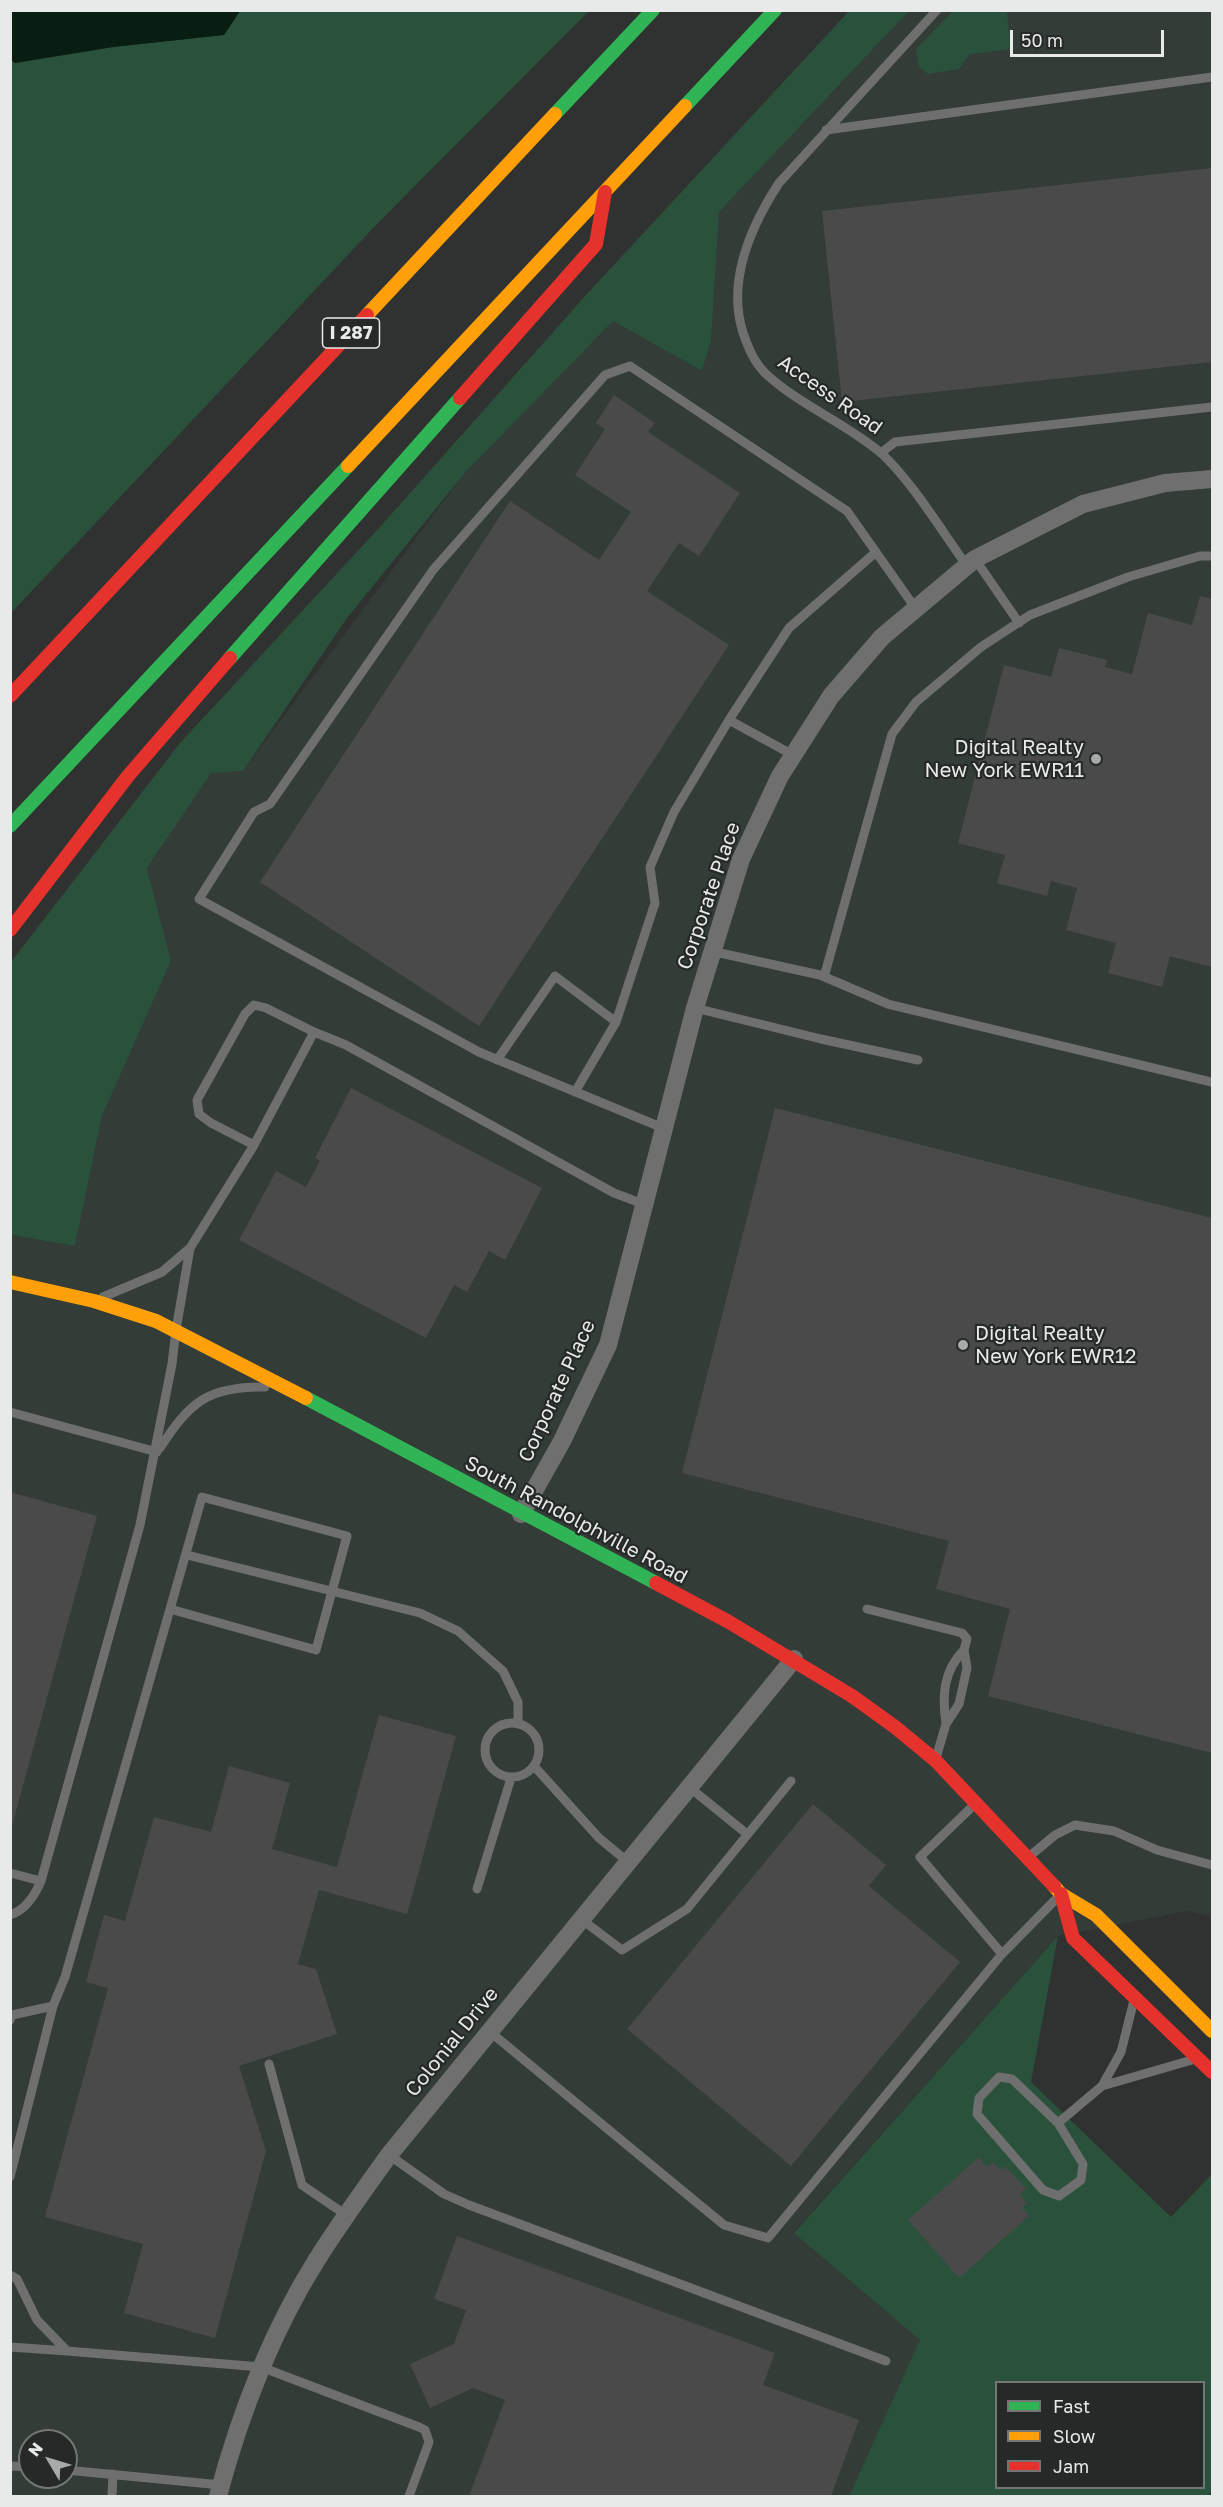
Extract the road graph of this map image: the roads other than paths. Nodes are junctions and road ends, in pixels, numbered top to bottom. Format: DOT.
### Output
graph roads {
  1 [pos="653,10"];
  2 [pos="775,10"];
  3 [pos="937,10"];
  4 [pos="1212,77"];
  5 [pos="826,130"];
  6 [pos="604,192"];
  7 [pos="1212,406"];
  8 [pos="881,453"];
  9 [pos="1212,479"];
  10 [pos="876,552"];
  11 [pos="1212,556"];
  12 [pos="971,563"];
  13 [pos="916,609"];
  14 [pos="1019,622"];
  15 [pos="50,655"];
  16 [pos="20,662"];
  17 [pos="10,696"];
  18 [pos="729,720"];
  19 [pos="792,755"];
  20 [pos="10,826"];
  21 [pos="10,930"];
  22 [pos="711,951"];
  23 [pos="824,976"];
  24 [pos="695,1008"];
  25 [pos="616,1022"];
  26 [pos="315,1032"];
  27 [pos="497,1060"];
  28 [pos="918,1060"];
  29 [pos="1212,1082"];
  30 [pos="575,1092"];
  31 [pos="663,1128"];
  32 [pos="254,1145"];
  33 [pos="646,1205"];
  34 [pos="190,1248"];
  35 [pos="10,1282"];
  36 [pos="93,1301"];
  37 [pos="176,1330"];
  38 [pos="283,1387"];
  39 [pos="10,1412"];
  40 [pos="157,1452"];
  41 [pos="521,1514"];
  42 [pos="187,1555"];
  43 [pos="333,1592"];
  44 [pos="170,1609"];
  45 [pos="867,1609"];
  46 [pos="964,1650"];
  47 [pos="794,1659"];
  48 [pos="518,1723"];
  49 [pos="946,1724"];
  50 [pos="935,1760"];
  51 [pos="534,1766"];
  52 [pos="511,1778"];
  53 [pos="791,1781"];
  54 [pos="689,1787"];
  55 [pos="977,1802"];
  56 [pos="747,1834"];
  57 [pos="1029,1857"];
  58 [pos="628,1862"];
  59 [pos="1212,1865"];
  60 [pos="10,1873"];
  61 [pos="41,1881"];
  62 [pos="477,1889"];
  63 [pos="1061,1894"];
  64 [pos="10,1915"];
  65 [pos="581,1918"];
  66 [pos="1002,1954"];
  67 [pos="1135,1999"];
  68 [pos="53,2006"];
  69 [pos="1195,2015"];
  70 [pos="1212,2018"];
  71 [pos="10,2020"];
  72 [pos="489,2031"];
  73 [pos="1212,2031"];
  74 [pos="1198,2059"];
  75 [pos="269,2064"];
  76 [pos="1212,2072"];
  77 [pos="1102,2086"];
  78 [pos="1058,2123"];
  79 [pos="389,2155"];
  80 [pos="10,2177"];
  81 [pos="346,2215"];
  82 [pos="10,2275"];
  83 [pos="10,2347"];
  84 [pos="66,2351"];
  85 [pos="886,2361"];
  86 [pos="261,2367"];
  87 [pos="78,2471"];
  88 [pos="113,2474"];
  89 [pos="219,2491"];
  90 [pos="112,2496"];
  91 [pos="409,2496"];
  1 -- 15 [label="main road, I 287"];
  2 -- 6 [label="main road"];
  3 -- 5 [label="lane, Access Road"];
  4 -- 5 [label="lane"];
  5 -- 8 [label="lane, Access Road"];
  6 -- 20 [label="main road"];
  6 -- 21 [label="main road"];
  7 -- 8 [label="lane"];
  8 -- 12 [label="lane, Access Road"];
  9 -- 12 [label="street, Corporate Place"];
  10 -- 13 [label="lane"];
  10 -- 18 [label="lane"];
  10 -- 27 [label="lane"];
  11 -- 14 [label="lane"];
  12 -- 13 [label="street, Corporate Place"];
  12 -- 14 [label="lane, Access Road"];
  13 -- 19 [label="street, Corporate Place"];
  14 -- 23 [label="lane"];
  15 -- 16 [label="main road"];
  15 -- 17 [label="main road, I 287"];
  18 -- 19 [label="lane"];
  18 -- 25 [label="lane"];
  19 -- 22 [label="street, Corporate Place"];
  22 -- 23 [label="lane"];
  22 -- 24 [label="street, Corporate Place"];
  23 -- 29 [label="lane"];
  24 -- 28 [label="lane"];
  24 -- 31 [label="street, Corporate Place"];
  25 -- 27 [label="lane"];
  25 -- 30 [label="lane"];
  26 -- 32 [label="lane"];
  26 -- 32 [label="lane"];
  26 -- 33 [label="lane"];
  27 -- 30 [label="lane"];
  30 -- 31 [label="lane"];
  31 -- 33 [label="street, Corporate Place"];
  32 -- 34 [label="lane"];
  33 -- 41 [label="street, Corporate Place"];
  34 -- 36 [label="lane"];
  34 -- 37 [label="lane"];
  35 -- 36 [label="main road, South Randolphville Road"];
  36 -- 37 [label="main road, South Randolphville Road"];
  37 -- 38 [label="main road, South Randolphville Road"];
  37 -- 40 [label="lane"];
  38 -- 40 [label="lane"];
  38 -- 41 [label="main road, South Randolphville Road"];
  39 -- 40 [label="lane"];
  40 -- 61 [label="lane"];
  41 -- 47 [label="main road, South Randolphville Road"];
  42 -- 43 [label="lane"];
  42 -- 43 [label="lane"];
  42 -- 44 [label="lane"];
  43 -- 44 [label="lane"];
  43 -- 48 [label="lane"];
  44 -- 68 [label="lane"];
  45 -- 46 [label="lane"];
  46 -- 49 [label="lane"];
  46 -- 49 [label="lane"];
  47 -- 50 [label="main road, South Randolphville Road"];
  47 -- 54 [label="street, Colonial Drive"];
  48 -- 51 [label="lane"];
  48 -- 52 [label="lane"];
  49 -- 50 [label="lane"];
  50 -- 55 [label="main road, South Randolphville Road"];
  51 -- 52 [label="lane"];
  51 -- 58 [label="lane"];
  52 -- 62 [label="lane"];
  53 -- 56 [label="lane"];
  54 -- 56 [label="lane"];
  54 -- 58 [label="street, Colonial Drive"];
  55 -- 57 [label="main road, South Randolphville Road"];
  55 -- 66 [label="lane"];
  56 -- 65 [label="lane"];
  57 -- 59 [label="lane"];
  57 -- 63 [label="main road, South Randolphville Road"];
  58 -- 65 [label="street, Colonial Drive"];
  60 -- 61 [label="lane"];
  61 -- 64 [label="lane"];
  63 -- 66 [label="lane"];
  63 -- 67 [label="main road, South Randolphville Road"];
  63 -- 69 [label="main road, South Randolphville Road"];
  65 -- 72 [label="street, Colonial Drive"];
  66 -- 72 [label="lane"];
  67 -- 74 [label="main road, South Randolphville Road"];
  67 -- 77 [label="lane"];
  68 -- 71 [label="lane"];
  68 -- 80 [label="lane"];
  69 -- 70 [label="main road"];
  69 -- 73 [label="main road, South Randolphville Road"];
  72 -- 79 [label="street, Colonial Drive"];
  74 -- 76 [label="main road, South Randolphville Road"];
  74 -- 77 [label="lane"];
  75 -- 81 [label="lane"];
  77 -- 78 [label="lane"];
  78 -- 78 [label="lane"];
  79 -- 81 [label="street, Colonial Drive"];
  79 -- 85 [label="lane"];
  81 -- 86 [label="street, Colonial Drive"];
  82 -- 84 [label="lane"];
  83 -- 84 [label="lane"];
  84 -- 86 [label="lane"];
  86 -- 89 [label="street, Colonial Drive"];
  86 -- 91 [label="lane"];
  87 -- 88 [label="lane"];
  88 -- 89 [label="lane"];
  88 -- 90 [label="lane"];
}
